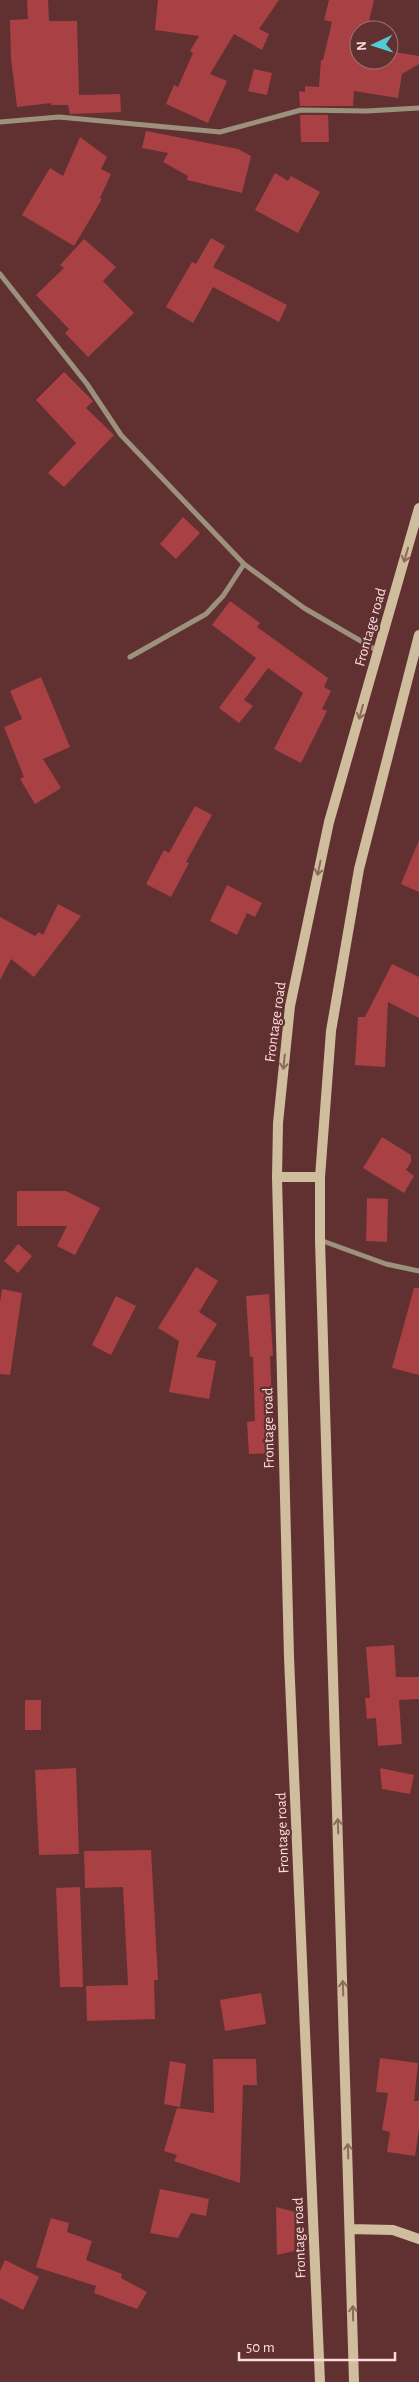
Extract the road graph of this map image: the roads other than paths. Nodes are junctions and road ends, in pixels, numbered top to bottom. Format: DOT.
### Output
graph roads {
  1 [pos="419,108"];
  2 [pos="0,122"];
  3 [pos="0,274"];
  4 [pos="419,508"];
  5 [pos="244,564"];
  6 [pos="419,635"];
  7 [pos="379,652"];
  8 [pos="130,657"];
  9 [pos="277,1177"];
  10 [pos="320,1177"];
  11 [pos="320,1240"];
  12 [pos="419,1271"];
  13 [pos="350,2229"];
  14 [pos="419,2239"];
  15 [pos="320,2382"];
  16 [pos="354,2382"];
  1 -- 2 [label="street"];
  3 -- 5 [label="street"];
  4 -- 7 [label="main road, Frontage road, one-way"];
  5 -- 7 [label="street"];
  5 -- 8 [label="street"];
  6 -- 10 [label="main road"];
  7 -- 9 [label="main road, Frontage road, one-way"];
  9 -- 10 [label="main road"];
  9 -- 15 [label="main road, Frontage road"];
  10 -- 11 [label="main road"];
  11 -- 12 [label="street"];
  13 -- 11 [label="main road, one-way"];
  13 -- 14 [label="main road"];
  16 -- 13 [label="main road, one-way"];
}
